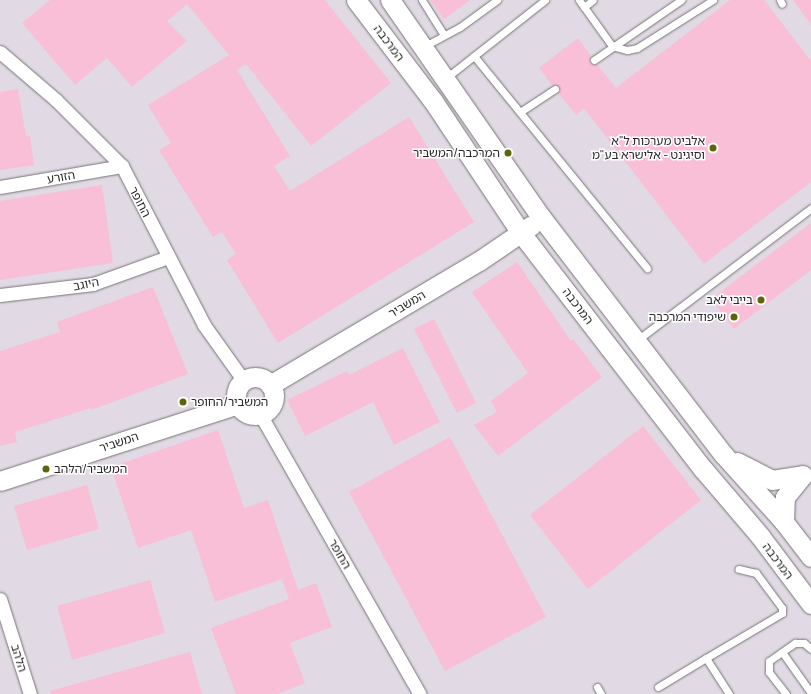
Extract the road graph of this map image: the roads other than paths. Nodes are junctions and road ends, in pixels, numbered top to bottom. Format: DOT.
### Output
graph roads {
  1 [pos="356,0"];
  2 [pos="390,0"];
  3 [pos="422,0"];
  4 [pos="497,0"];
  5 [pos="545,0"];
  6 [pos="579,0"];
  7 [pos="593,0"];
  8 [pos="681,0"];
  9 [pos="714,0"];
  10 [pos="584,7"];
  11 [pos="443,34"];
  12 [pos="612,46"];
  13 [pos="423,47"];
  14 [pos="0,52"];
  15 [pos="474,56"];
  16 [pos="594,60"];
  17 [pos="446,78"];
  18 [pos="555,89"];
  19 [pos="520,112"];
  20 [pos="122,166"];
  21 [pos="0,187"];
  22 [pos="811,208"];
  23 [pos="541,218"];
  24 [pos="522,233"];
  25 [pos="168,258"];
  26 [pos="647,268"];
  27 [pos="0,295"];
  28 [pos="636,341"];
  29 [pos="244,381"];
  30 [pos="270,385"];
  31 [pos="238,404"];
  32 [pos="260,414"];
  33 [pos="722,454"];
  34 [pos="0,481"];
  35 [pos="784,522"];
  36 [pos="811,557"];
  37 [pos="738,569"];
  38 [pos="0,599"];
  39 [pos="811,604"];
  40 [pos="3,618"];
  41 [pos="811,650"];
  42 [pos="782,652"];
  43 [pos="706,658"];
  44 [pos="597,687"];
  45 [pos="658,687"];
  46 [pos="811,693"];
  47 [pos="30,694"];
  48 [pos="420,694"];
  49 [pos="601,694"];
  50 [pos="729,694"];
  51 [pos="786,694"];
  1 -- 24 [label="street, המרכבה"];
  2 -- 13 [label="street, המרכבה"];
  3 -- 11 [label="lane"];
  4 -- 11 [label="lane"];
  5 -- 15 [label="lane"];
  6 -- 10 [label="lane"];
  7 -- 10 [label="lane"];
  8 -- 12 [label="lane"];
  9 -- 12 [label="lane"];
  10 -- 12 [label="lane"];
  11 -- 13 [label="lane"];
  12 -- 16 [label="lane"];
  13 -- 17 [label="street, המרכבה"];
  14 -- 20 [label="street, החופר"];
  15 -- 17 [label="lane"];
  15 -- 19 [label="lane"];
  17 -- 23 [label="street, המרכבה"];
  18 -- 19 [label="lane"];
  19 -- 26 [label="lane"];
  20 -- 21 [label="street, הזורע"];
  20 -- 25 [label="street, החופר"];
  22 -- 28 [label="lane"];
  23 -- 24 [label="street, המשביר"];
  23 -- 28 [label="street, המרכבה"];
  24 -- 30 [label="street, המשביר"];
  24 -- 39 [label="street, המרכבה"];
  25 -- 27 [label="street, היוגב"];
  25 -- 29 [label="street, החופר"];
  28 -- 33 [label="street, המרכבה"];
  29 -- 30 [label="street"];
  29 -- 31 [label="street"];
  30 -- 32 [label="street"];
  31 -- 32 [label="street"];
  31 -- 34 [label="street, המשביר"];
  32 -- 48 [label="street, החופר"];
  33 -- 35 [label="street, המרכבה"];
  33 -- 35 [label="street"];
  35 -- 36 [label="street, המרכבה"];
  37 -- 43 [label="lane"];
  38 -- 40 [label="street, הלהב"];
  40 -- 47 [label="street, הלהב"];
  41 -- 42 [label="lane"];
  42 -- 46 [label="lane"];
  42 -- 51 [label="lane"];
  43 -- 45 [label="lane"];
  43 -- 50 [label="lane"];
  44 -- 49 [label="lane"];
}
